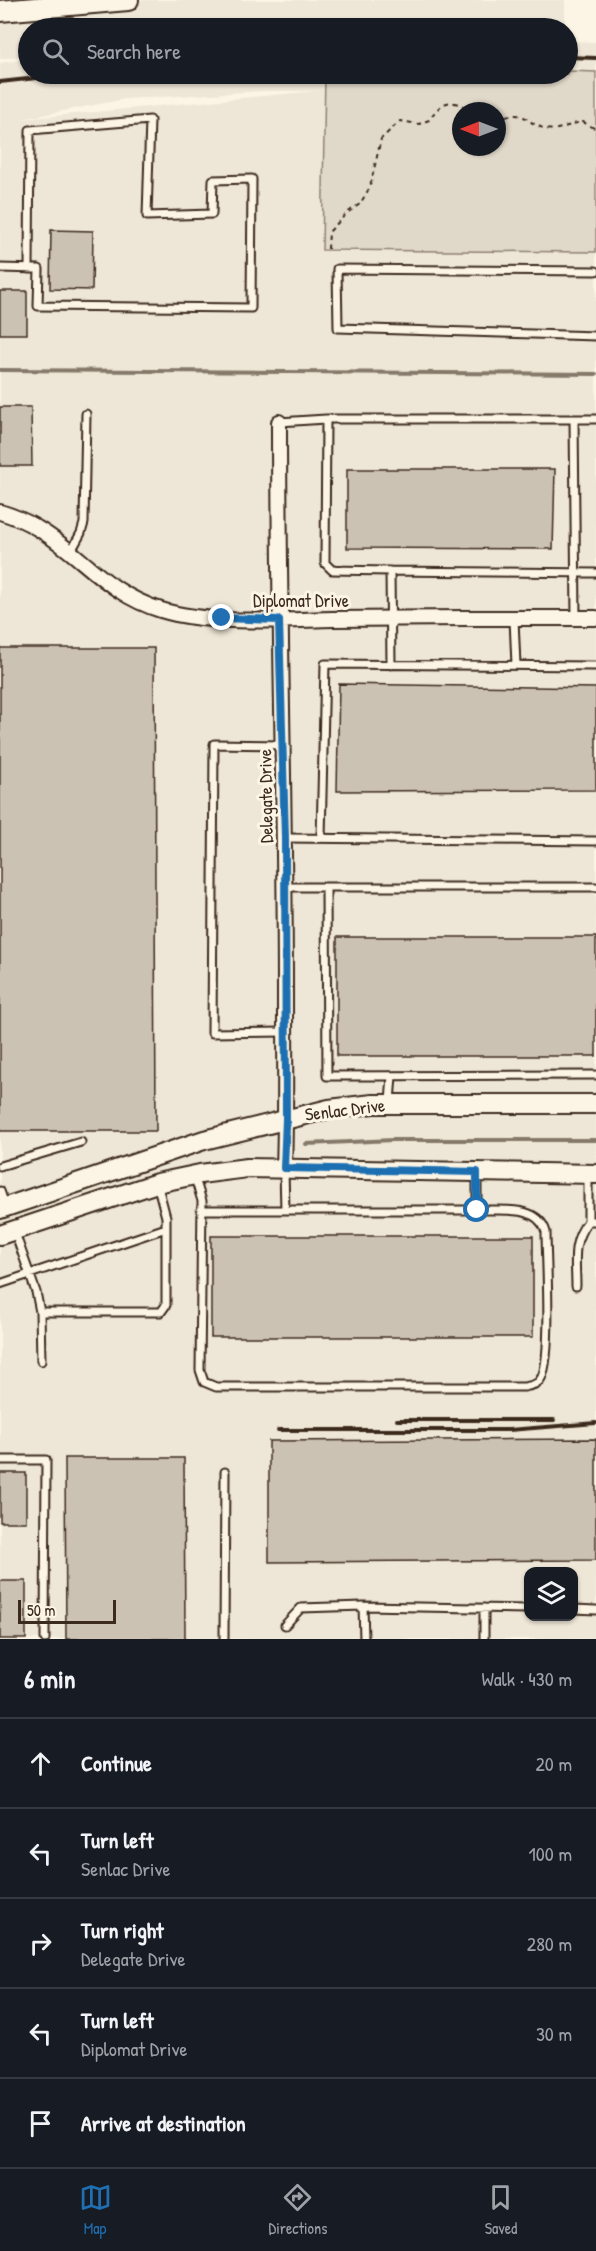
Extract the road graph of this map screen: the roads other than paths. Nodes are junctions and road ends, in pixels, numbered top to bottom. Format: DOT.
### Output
graph roads {
  1 [pos="128,0"];
  2 [pos="0,11"];
  3 [pos="0,268"];
  4 [pos="29,269"];
  5 [pos="596,271"];
  6 [pos="596,336"];
  7 [pos="86,414"];
  8 [pos="326,419"];
  9 [pos="574,419"];
  10 [pos="596,419"];
  11 [pos="279,423"];
  12 [pos="0,512"];
  13 [pos="70,553"];
  14 [pos="390,570"];
  15 [pos="574,573"];
  16 [pos="596,573"];
  17 [pos="391,618"];
  18 [pos="576,618"];
  19 [pos="596,618"];
  20 [pos="514,619"];
  21 [pos="279,620"];
  22 [pos="391,665"];
  23 [pos="516,665"];
  24 [pos="596,666"];
  25 [pos="283,745"];
  26 [pos="285,838"];
  27 [pos="321,838"];
  28 [pos="596,841"];
  29 [pos="285,887"];
  30 [pos="326,887"];
  31 [pos="596,887"];
  32 [pos="285,1032"];
  33 [pos="596,1075"];
  34 [pos="392,1076"];
  35 [pos="390,1104"];
  36 [pos="596,1104"];
  37 [pos="286,1119"];
  38 [pos="81,1142"];
  39 [pos="0,1166"];
  40 [pos="284,1168"];
  41 [pos="477,1172"];
  42 [pos="592,1174"];
  43 [pos="194,1175"];
  44 [pos="158,1183"];
  45 [pos="2,1203"];
  46 [pos="201,1210"];
  47 [pos="285,1210"];
  48 [pos="477,1210"];
  49 [pos="592,1221"];
  50 [pos="166,1228"];
  51 [pos="7,1232"];
  52 [pos="30,1275"];
  53 [pos="0,1284"];
  54 [pos="576,1286"];
  55 [pos="40,1312"];
  56 [pos="40,1360"];
  57 [pos="0,1460"];
  58 [pos="225,1472"];
  59 [pos="363,1606"];
  60 [pos="484,1608"];
  61 [pos="524,1609"];
  62 [pos="578,1609"];
  63 [pos="596,1610"];
  64 [pos="285,1625"];
  65 [pos="45,1639"];
  66 [pos="224,1639"];
  67 [pos="364,1639"];
  68 [pos="484,1639"];
  1 -- 2 [label="main road"];
  3 -- 4 [label="lane"];
  4 -- 4 [label="lane"];
  5 -- 6 [label="lane"];
  7 -- 13 [label="lane"];
  8 -- 9 [label="lane"];
  8 -- 11 [label="lane"];
  8 -- 14 [label="lane"];
  9 -- 10 [label="lane"];
  9 -- 15 [label="lane"];
  11 -- 21 [label="street, Delegate Drive"];
  12 -- 13 [label="street, Diplomat Drive"];
  13 -- 21 [label="street, Diplomat Drive"];
  14 -- 15 [label="lane"];
  14 -- 17 [label="lane"];
  15 -- 16 [label="lane"];
  15 -- 18 [label="lane"];
  17 -- 20 [label="street, Diplomat Drive"];
  17 -- 21 [label="street, Diplomat Drive"];
  17 -- 22 [label="lane"];
  18 -- 19 [label="street, Diplomat Drive"];
  18 -- 20 [label="street, Diplomat Drive"];
  20 -- 23 [label="lane"];
  21 -- 25 [label="street, Delegate Drive"];
  22 -- 23 [label="lane"];
  22 -- 27 [label="lane"];
  23 -- 24 [label="lane"];
  25 -- 26 [label="street, Delegate Drive"];
  25 -- 32 [label="lane"];
  26 -- 27 [label="lane"];
  26 -- 29 [label="street, Delegate Drive"];
  27 -- 28 [label="lane"];
  29 -- 30 [label="lane"];
  29 -- 32 [label="street, Delegate Drive"];
  30 -- 31 [label="lane"];
  30 -- 34 [label="lane"];
  32 -- 37 [label="street, Delegate Drive"];
  33 -- 34 [label="lane"];
  34 -- 35 [label="lane"];
  35 -- 36 [label="street, Senlac Drive"];
  35 -- 37 [label="street, Senlac Drive"];
  37 -- 40 [label="street, Delegate Drive"];
  37 -- 45 [label="street, Senlac Drive"];
  38 -- 39 [label="lane"];
  40 -- 41 [label="street"];
  40 -- 43 [label="street"];
  40 -- 47 [label="lane"];
  41 -- 42 [label="street"];
  41 -- 48 [label="lane"];
  42 -- 49 [label="lane"];
  43 -- 44 [label="street"];
  43 -- 46 [label="lane"];
  44 -- 50 [label="lane"];
  44 -- 51 [label="street"];
  45 -- 51 [label="street"];
  46 -- 47 [label="lane"];
  46 -- 48 [label="lane"];
  47 -- 48 [label="lane"];
  49 -- 54 [label="lane"];
  50 -- 52 [label="lane"];
  50 -- 55 [label="lane"];
  51 -- 52 [label="lane"];
  52 -- 53 [label="lane"];
  52 -- 55 [label="lane"];
  55 -- 56 [label="lane"];
  57 -- 65 [label="lane"];
  58 -- 66 [label="lane"];
  59 -- 60 [label="lane"];
  59 -- 64 [label="lane"];
  59 -- 67 [label="lane"];
  60 -- 61 [label="lane"];
  60 -- 68 [label="lane"];
  62 -- 63 [label="lane"];
}
